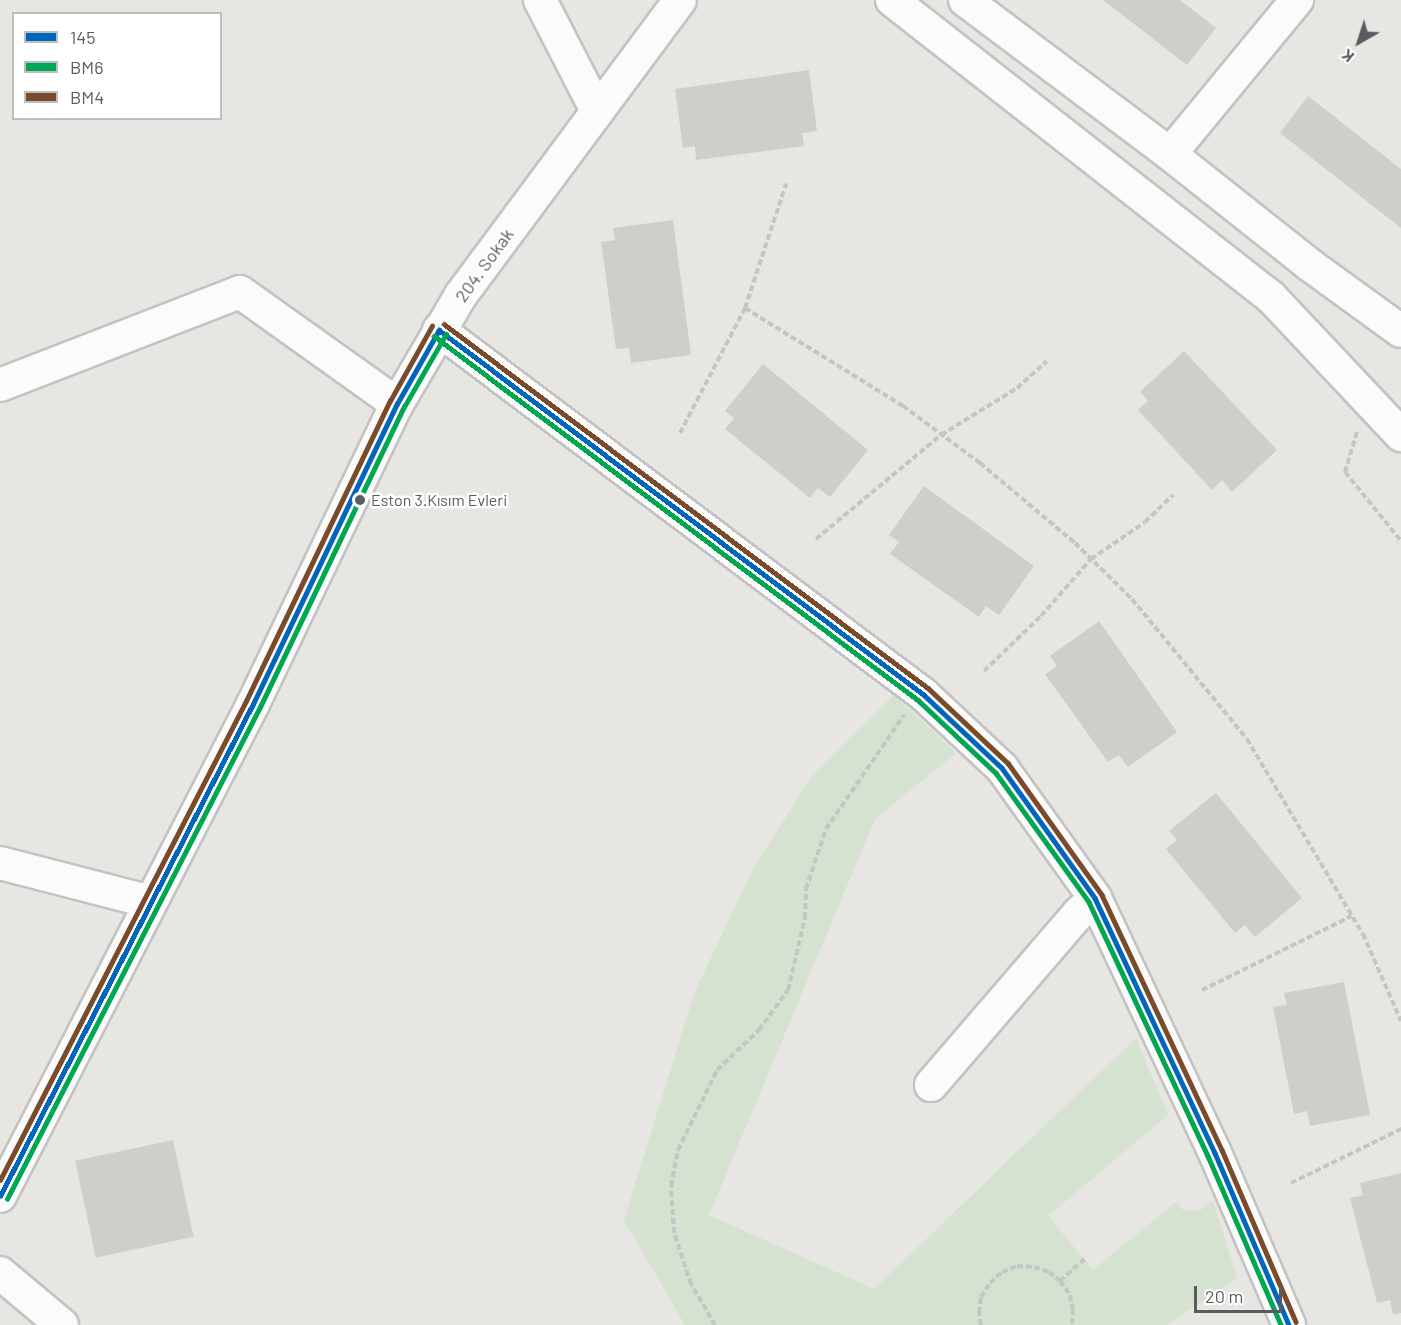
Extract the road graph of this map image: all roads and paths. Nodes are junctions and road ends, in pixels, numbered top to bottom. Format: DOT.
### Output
graph roads {
  1 [pos="540,0"];
  2 [pos="681,0"];
  3 [pos="892,0"];
  4 [pos="965,0"];
  5 [pos="1297,0"];
  6 [pos="597,111"];
  7 [pos="1170,154"];
  8 [pos="786,184"];
  9 [pos="745,308"];
  10 [pos="439,330"];
  11 [pos="1401,331"];
  12 [pos="1047,361"];
  13 [pos="0,385"];
  14 [pos="397,404"];
  15 [pos="680,433"];
  16 [pos="941,435"];
  17 [pos="1401,435"];
  18 [pos="1173,495"];
  19 [pos="816,539"];
  20 [pos="1090,559"];
  21 [pos="984,671"];
  22 [pos="924,694"];
  23 [pos="0,862"];
  24 [pos="1095,898"];
  25 [pos="151,902"];
  26 [pos="1352,916"];
  27 [pos="1202,990"];
  28 [pos="1401,1022"];
  29 [pos="931,1085"];
  30 [pos="1401,1129"];
  31 [pos="1291,1183"];
  32 [pos="0,1196"];
  33 [pos="1087,1257"];
  34 [pos="0,1273"];
  35 [pos="1060,1281"];
  36 [pos="62,1325"];
  37 [pos="715,1325"];
  38 [pos="981,1325"];
  39 [pos="1072,1325"];
  40 [pos="1289,1325"];
  1 -- 6 [label="street"];
  2 -- 6 [label="street, 204. Sokak"];
  3 -- 17 [label="street"];
  4 -- 7 [label="street"];
  5 -- 7 [label="street"];
  6 -- 10 [label="street, 204. Sokak"];
  7 -- 11 [label="street"];
  8 -- 9 [label="path"];
  9 -- 15 [label="path"];
  9 -- 16 [label="path"];
  10 -- 14 [label="street, 204. Sokak"];
  10 -- 22 [label="street"];
  12 -- 16 [label="path"];
  13 -- 14 [label="street"];
  14 -- 25 [label="street, 204. Sokak"];
  16 -- 19 [label="path"];
  16 -- 20 [label="path"];
  18 -- 20 [label="path"];
  20 -- 21 [label="path"];
  20 -- 26 [label="path"];
  22 -- 24 [label="street"];
  22 -- 37 [label="path"];
  23 -- 25 [label="street"];
  24 -- 29 [label="street"];
  24 -- 40 [label="street"];
  25 -- 32 [label="street, 204. Sokak"];
  26 -- 27 [label="path"];
  26 -- 28 [label="path"];
  30 -- 31 [label="path"];
  33 -- 35 [label="path"];
  34 -- 36 [label="street"];
  35 -- 38 [label="path"];
  35 -- 39 [label="path"];
}
